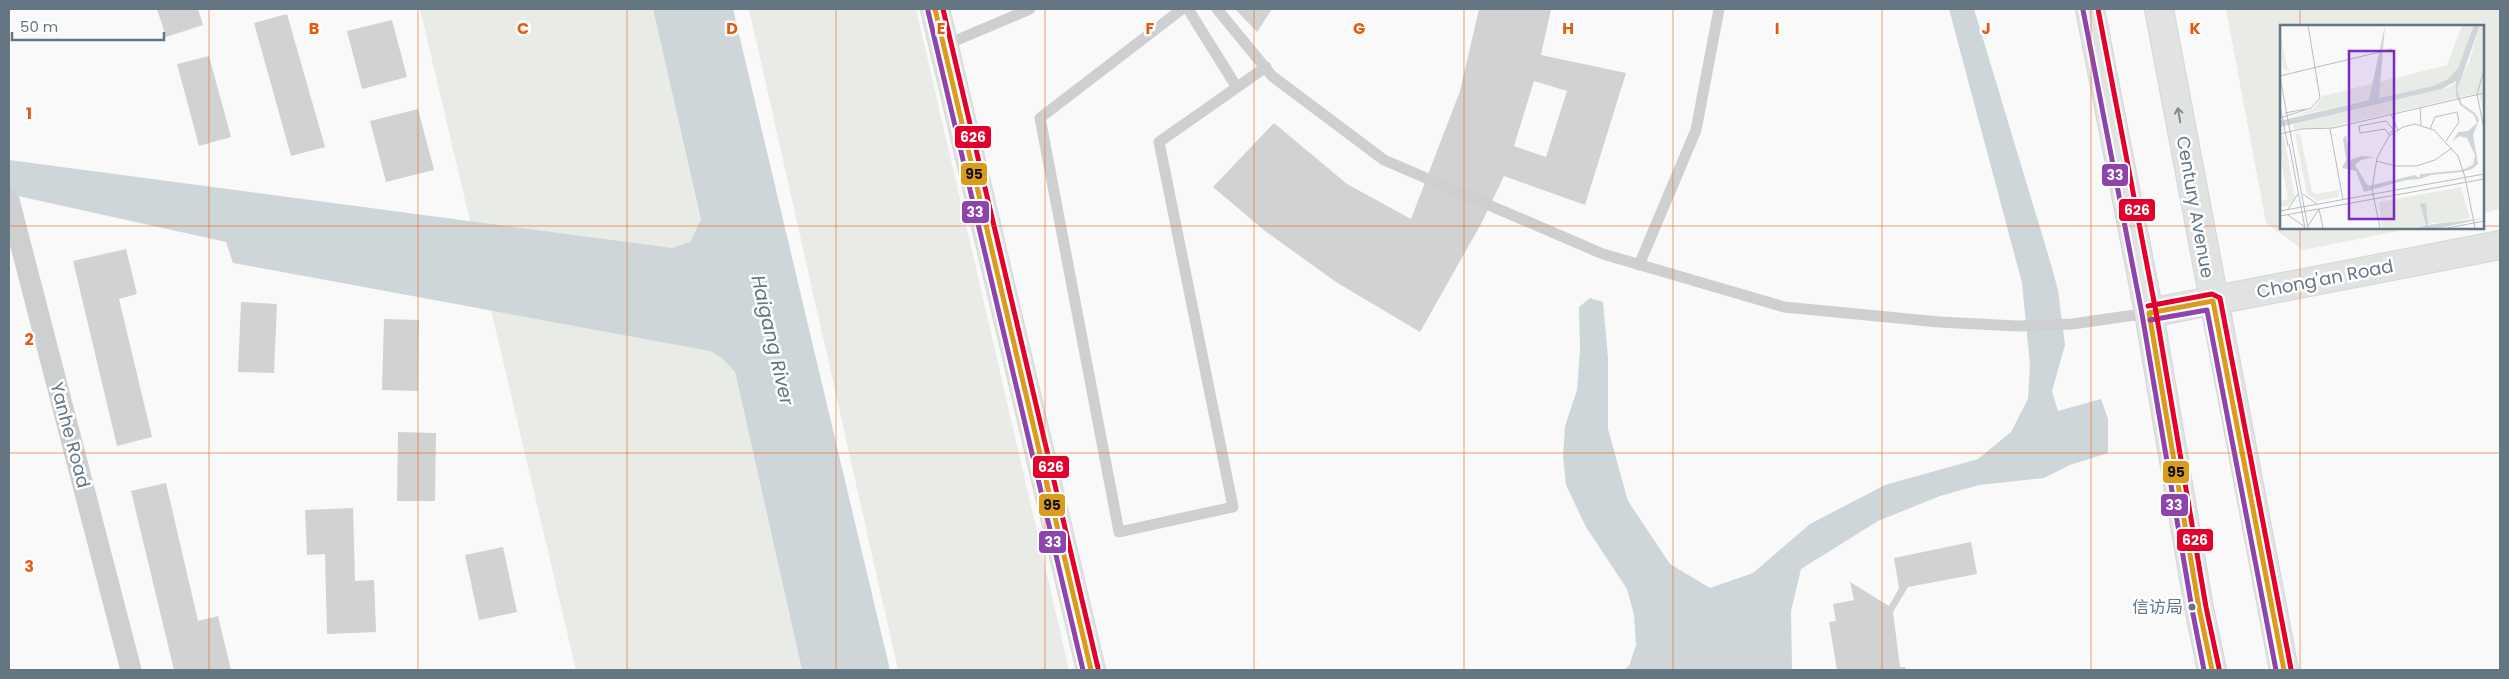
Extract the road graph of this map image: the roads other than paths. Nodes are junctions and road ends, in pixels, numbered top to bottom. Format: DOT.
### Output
graph roads {
  1 [pos="935,9"];
  2 [pos="1030,9"];
  3 [pos="1182,9"];
  4 [pos="1188,9"];
  5 [pos="1217,9"];
  6 [pos="1718,9"];
  7 [pos="2090,9"];
  8 [pos="2159,9"];
  9 [pos="944,46"];
  10 [pos="1266,67"];
  11 [pos="1236,86"];
  12 [pos="10,208"];
  13 [pos="2500,245"];
  14 [pos="1639,265"];
  15 [pos="2213,301"];
  16 [pos="2149,313"];
  17 [pos="131,670"];
  18 [pos="1091,670"];
  19 [pos="2212,670"];
  20 [pos="2284,670"];
  1 -- 9 [label="main road"];
  2 -- 9 [label="lane"];
  3 -- 11 [label="lane"];
  4 -- 11 [label="lane"];
  5 -- 10 [label="lane"];
  6 -- 14 [label="lane"];
  7 -- 16 [label="main road"];
  15 -- 8 [label="main road, Century Avenue, one-way"];
  9 -- 18 [label="main road"];
  10 -- 11 [label="lane"];
  10 -- 14 [label="lane"];
  12 -- 17 [label="street, Yanhe Road"];
  13 -- 15 [label="main road, Chong'an Road"];
  14 -- 16 [label="lane"];
  15 -- 16 [label="main road, Chong'an Road"];
  15 -- 20 [label="main road, Century Avenue"];
  16 -- 19 [label="main road"];
}
